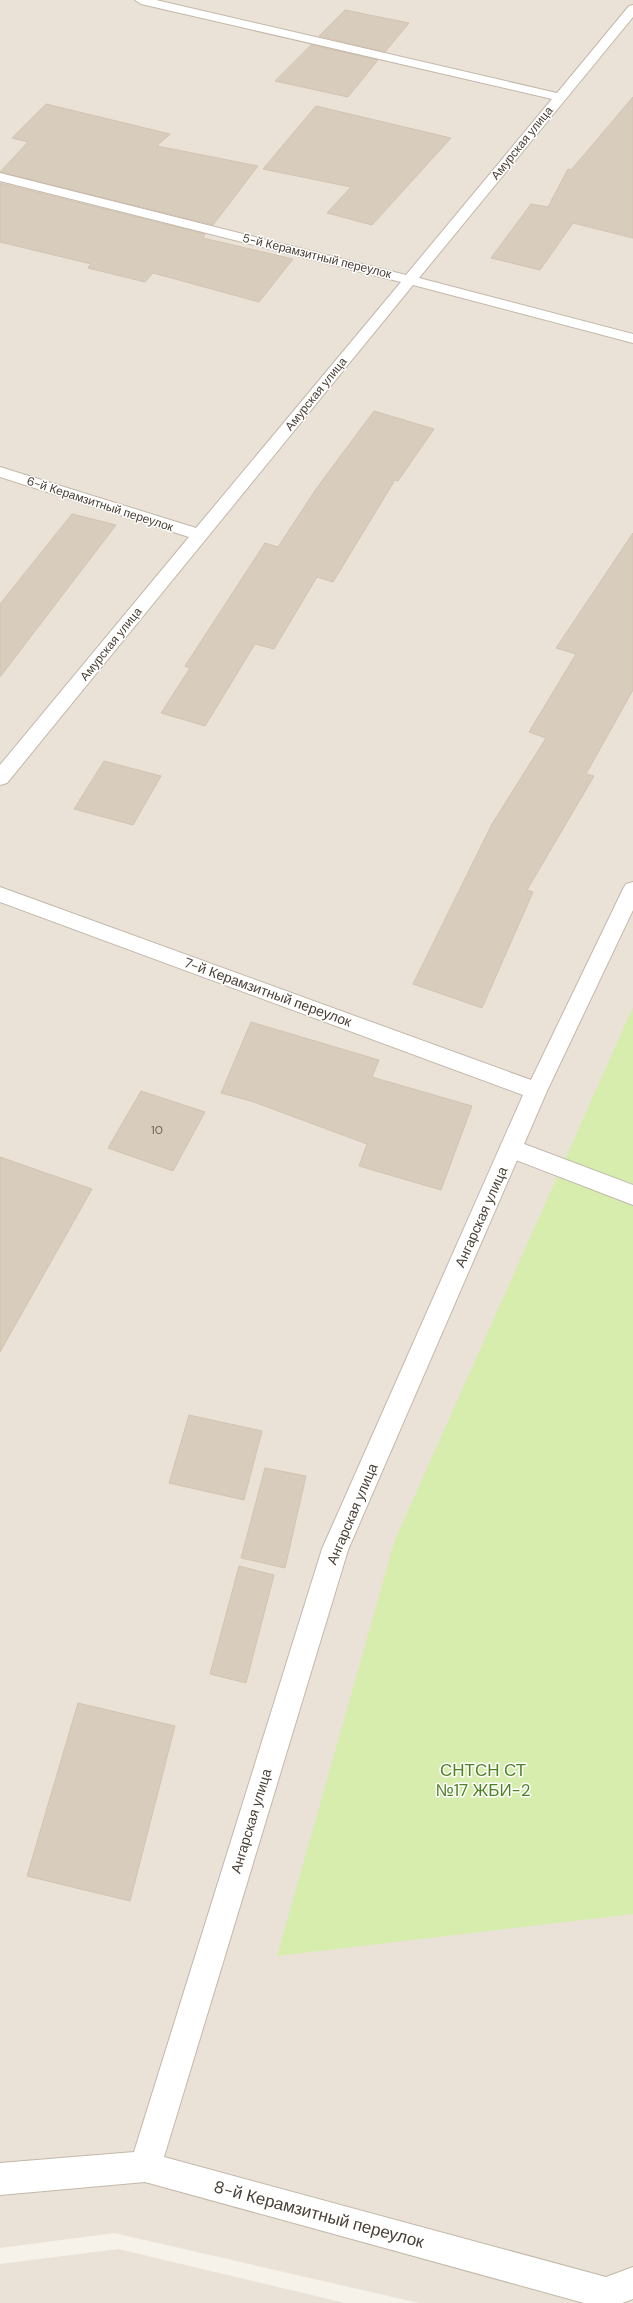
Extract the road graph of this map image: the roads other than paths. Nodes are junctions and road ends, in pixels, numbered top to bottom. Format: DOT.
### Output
graph roads {
  1 [pos="141,0"];
  2 [pos="633,9"];
  3 [pos="560,97"];
  4 [pos="0,177"];
  5 [pos="410,280"];
  6 [pos="633,338"];
  7 [pos="0,472"];
  8 [pos="200,536"];
  9 [pos="0,778"];
  10 [pos="633,889"];
  11 [pos="0,894"];
  12 [pos="536,1091"];
  13 [pos="511,1148"];
  14 [pos="633,1195"];
  15 [pos="145,2167"];
  16 [pos="0,2179"];
  17 [pos="633,2283"];
  1 -- 3 [label="street"];
  2 -- 3 [label="street, Амурская улица"];
  3 -- 5 [label="street, Амурская улица"];
  4 -- 5 [label="street, 5-й Керамзитный переулок"];
  5 -- 6 [label="street, 5-й Керамзитный переулок"];
  5 -- 8 [label="street, Амурская улица"];
  7 -- 8 [label="street, 6-й Керамзитный переулок"];
  8 -- 9 [label="street, Амурская улица"];
  10 -- 12 [label="street, Ангарская улица"];
  11 -- 12 [label="street, 7-й Керамзитный переулок"];
  12 -- 13 [label="street, Ангарская улица"];
  13 -- 14 [label="street"];
  13 -- 15 [label="street, Ангарская улица"];
  15 -- 16 [label="street, 8-й Керамзитный переулок"];
  15 -- 17 [label="street, 8-й Керамзитный переулок"];
}
